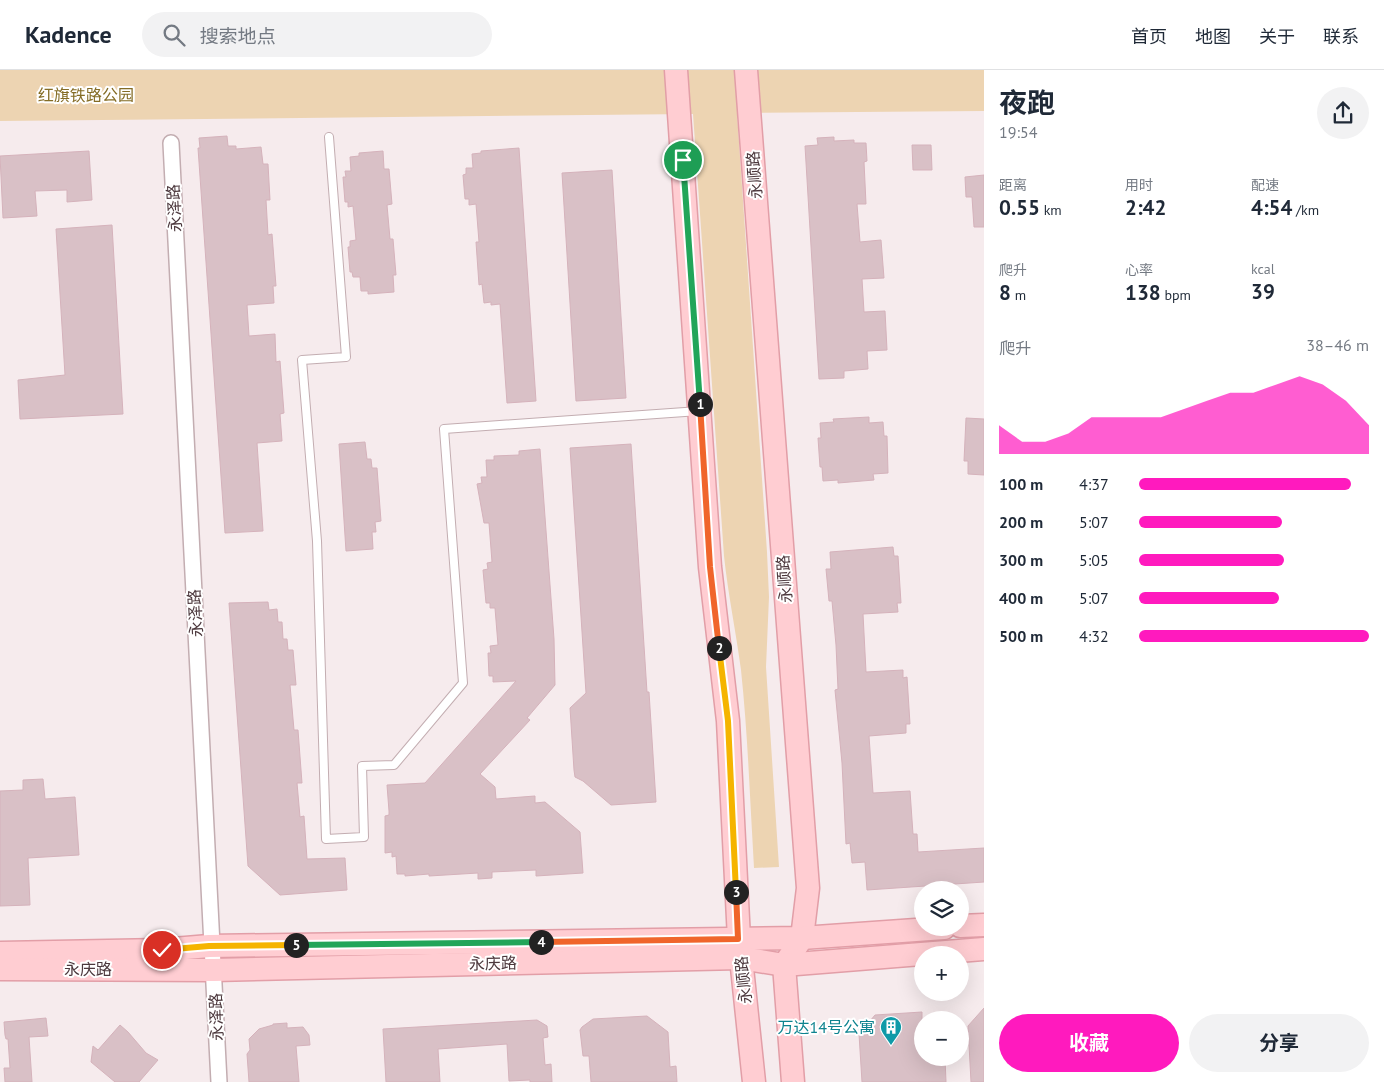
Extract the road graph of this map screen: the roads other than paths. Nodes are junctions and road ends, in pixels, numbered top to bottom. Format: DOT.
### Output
graph roads {
  1 [pos="676,70"];
  2 [pos="746,70"];
  3 [pos="329,138"];
  4 [pos="171,143"];
  5 [pos="700,411"];
  6 [pos="984,925"];
  7 [pos="969,926"];
  8 [pos="914,930"];
  9 [pos="802,938"];
  10 [pos="213,946"];
  11 [pos="740,948"];
  12 [pos="984,948"];
  13 [pos="0,953"];
  14 [pos="784,965"];
  15 [pos="0,969"];
  16 [pos="214,970"];
  17 [pos="219,1082"];
  18 [pos="754,1082"];
  19 [pos="793,1082"];
  1 -- 5 [label="main road, 永顺路"];
  2 -- 9 [label="main road, 永顺路"];
  3 -- 5 [label="lane"];
  4 -- 10 [label="street, 永泽路"];
  5 -- 11 [label="main road, 永顺路"];
  6 -- 7 [label="main road"];
  8 -- 9 [label="main road, 永庆路"];
  9 -- 11 [label="main road, 永庆路"];
  9 -- 14 [label="main road, 永顺路"];
  10 -- 11 [label="main road, 永庆路"];
  10 -- 13 [label="main road, 永庆路"];
  10 -- 16 [label="street, 永泽路"];
  11 -- 14 [label="main road, 永庆路"];
  11 -- 16 [label="main road, 永庆路"];
  11 -- 18 [label="main road, 永顺路"];
  12 -- 14 [label="main road, 永庆路"];
  14 -- 19 [label="main road"];
  15 -- 16 [label="main road, 永庆路"];
  16 -- 17 [label="street, 永泽路"];
}
